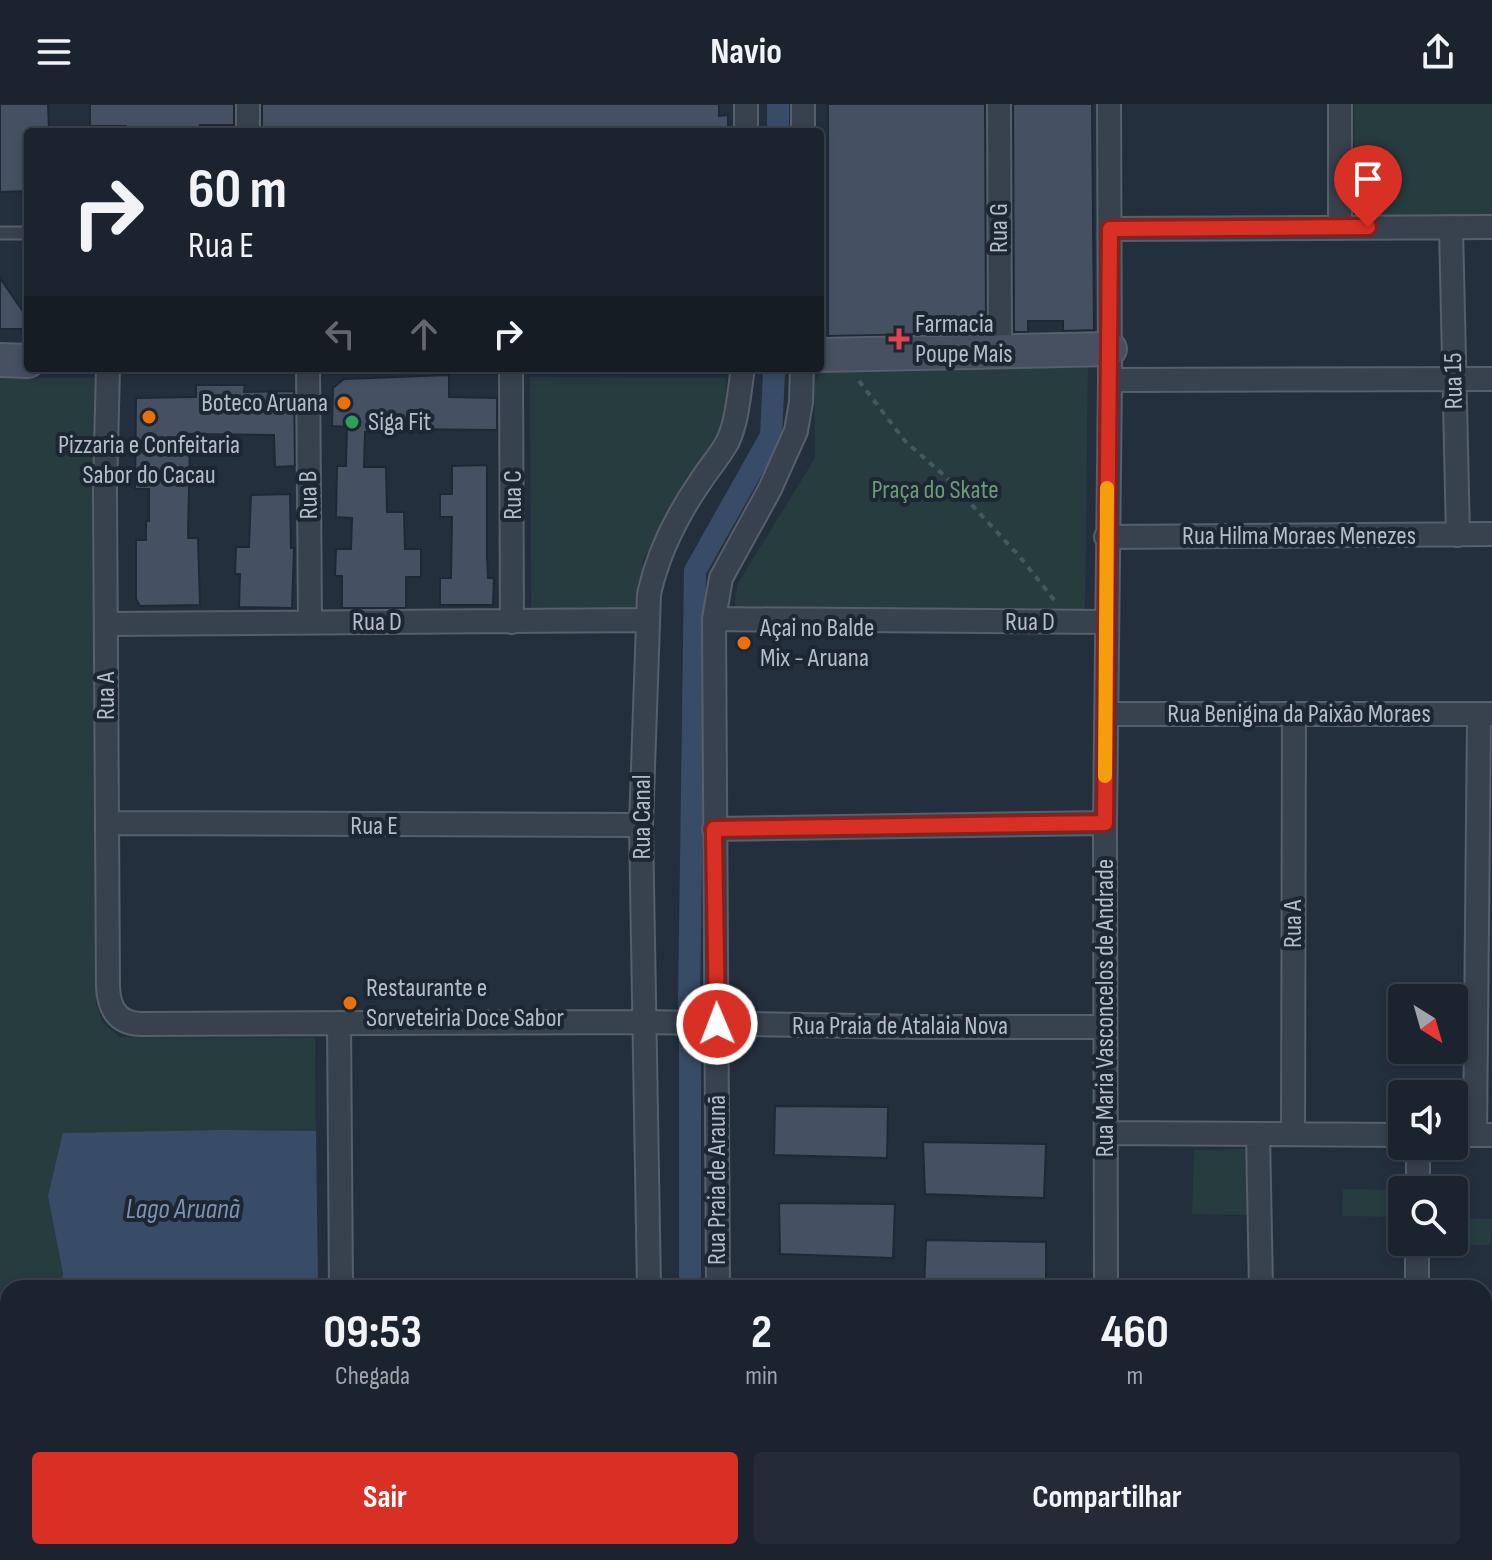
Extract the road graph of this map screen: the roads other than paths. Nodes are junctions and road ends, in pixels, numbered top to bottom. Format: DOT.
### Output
graph roads {
  1 [pos="248,104"];
  2 [pos="746,104"];
  3 [pos="803,104"];
  4 [pos="999,104"];
  5 [pos="1109,104"];
  6 [pos="1340,104"];
  7 [pos="248,128"];
  8 [pos="746,128"];
  9 [pos="803,128"];
  10 [pos="1340,227"];
  11 [pos="1451,227"];
  12 [pos="1492,227"];
  13 [pos="1110,229"];
  14 [pos="0,233"];
  15 [pos="24,233"];
  16 [pos="1000,352"];
  17 [pos="829,355"];
  18 [pos="0,360"];
  19 [pos="24,361"];
  20 [pos="1110,365"];
  21 [pos="108,372"];
  22 [pos="308,372"];
  23 [pos="511,372"];
  24 [pos="742,372"];
  25 [pos="802,372"];
  26 [pos="1454,379"];
  27 [pos="1492,379"];
  28 [pos="1492,534"];
  29 [pos="1458,535"];
  30 [pos="1106,537"];
  31 [pos="714,619"];
  32 [pos="648,620"];
  33 [pos="310,622"];
  34 [pos="512,622"];
  35 [pos="1107,622"];
  36 [pos="106,624"];
  37 [pos="1107,714"];
  38 [pos="1294,714"];
  39 [pos="1485,714"];
  40 [pos="107,823"];
  41 [pos="1105,823"];
  42 [pos="641,825"];
  43 [pos="714,829"];
  44 [pos="121,1019"];
  45 [pos="646,1022"];
  46 [pos="339,1023"];
  47 [pos="717,1024"];
  48 [pos="1104,1027"];
  49 [pos="1107,1133"];
  50 [pos="1258,1134"];
  51 [pos="1293,1134"];
  52 [pos="1388,1135"];
  53 [pos="1474,1135"];
  54 [pos="1417,1256"];
  55 [pos="341,1280"];
  56 [pos="649,1280"];
  57 [pos="718,1280"];
  58 [pos="1106,1280"];
  59 [pos="1261,1280"];
  60 [pos="1417,1280"];
  1 -- 7 [label="street"];
  2 -- 8 [label="street"];
  3 -- 9 [label="street"];
  4 -- 16 [label="street, Rua G"];
  5 -- 13 [label="street, Rua Maria Vasconcelos de Andrade"];
  6 -- 10 [label="street"];
  10 -- 11 [label="street"];
  10 -- 13 [label="street"];
  11 -- 12 [label="street"];
  11 -- 26 [label="street, Rua 15"];
  13 -- 20 [label="street, Rua Maria Vasconcelos de Andrade"];
  14 -- 15 [label="lane"];
  16 -- 17 [label="street"];
  16 -- 20 [label="street"];
  18 -- 19 [label="street"];
  20 -- 26 [label="street"];
  20 -- 30 [label="street, Rua Maria Vasconcelos de Andrade"];
  21 -- 36 [label="street, Rua A"];
  22 -- 33 [label="street, Rua B"];
  23 -- 34 [label="street, Rua C"];
  24 -- 32 [label="street, Rua Canal"];
  25 -- 31 [label="street, Rua Praia de Araunã"];
  26 -- 27 [label="street"];
  26 -- 29 [label="street, Rua 15"];
  28 -- 29 [label="street, Rua Hilma Moraes Menezes"];
  29 -- 30 [label="street, Rua Hilma Moraes Menezes"];
  30 -- 35 [label="street, Rua Maria Vasconcelos de Andrade"];
  31 -- 35 [label="street, Rua D"];
  31 -- 43 [label="street, Rua Praia de Araunã"];
  32 -- 34 [label="street, Rua D"];
  32 -- 42 [label="street, Rua Canal"];
  33 -- 34 [label="street, Rua D"];
  33 -- 36 [label="street, Rua D"];
  35 -- 37 [label="street, Rua Maria Vasconcelos de Andrade"];
  36 -- 40 [label="street, Rua A"];
  37 -- 38 [label="street, Rua Benigina da Paixão Moraes"];
  37 -- 41 [label="street, Rua Maria Vasconcelos de Andrade"];
  38 -- 39 [label="street, Rua Benigina da Paixão Moraes"];
  38 -- 51 [label="street, Rua A"];
  39 -- 53 [label="street"];
  40 -- 42 [label="street, Rua E"];
  40 -- 44 [label="street, Rua A"];
  41 -- 43 [label="street"];
  41 -- 48 [label="street, Rua Maria Vasconcelos de Andrade"];
  42 -- 45 [label="street, Rua Canal"];
  43 -- 47 [label="street, Rua Praia de Araunã"];
  44 -- 46 [label="street, Rua Praia de Atalaia Nova"];
  45 -- 46 [label="street, Rua Praia de Atalaia Nova"];
  45 -- 47 [label="street, Rua Praia de Atalaia Nova"];
  45 -- 56 [label="street, Rua Canal"];
  46 -- 55 [label="street"];
  47 -- 48 [label="street, Rua Praia de Atalaia Nova"];
  47 -- 57 [label="street, Rua Praia de Araunã"];
  48 -- 49 [label="street, Rua Maria Vasconcelos de Andrade"];
  49 -- 50 [label="street"];
  49 -- 58 [label="street, Rua Maria Vasconcelos de Andrade"];
  50 -- 51 [label="street"];
  50 -- 59 [label="street"];
  51 -- 52 [label="street"];
  54 -- 60 [label="street"];
}
